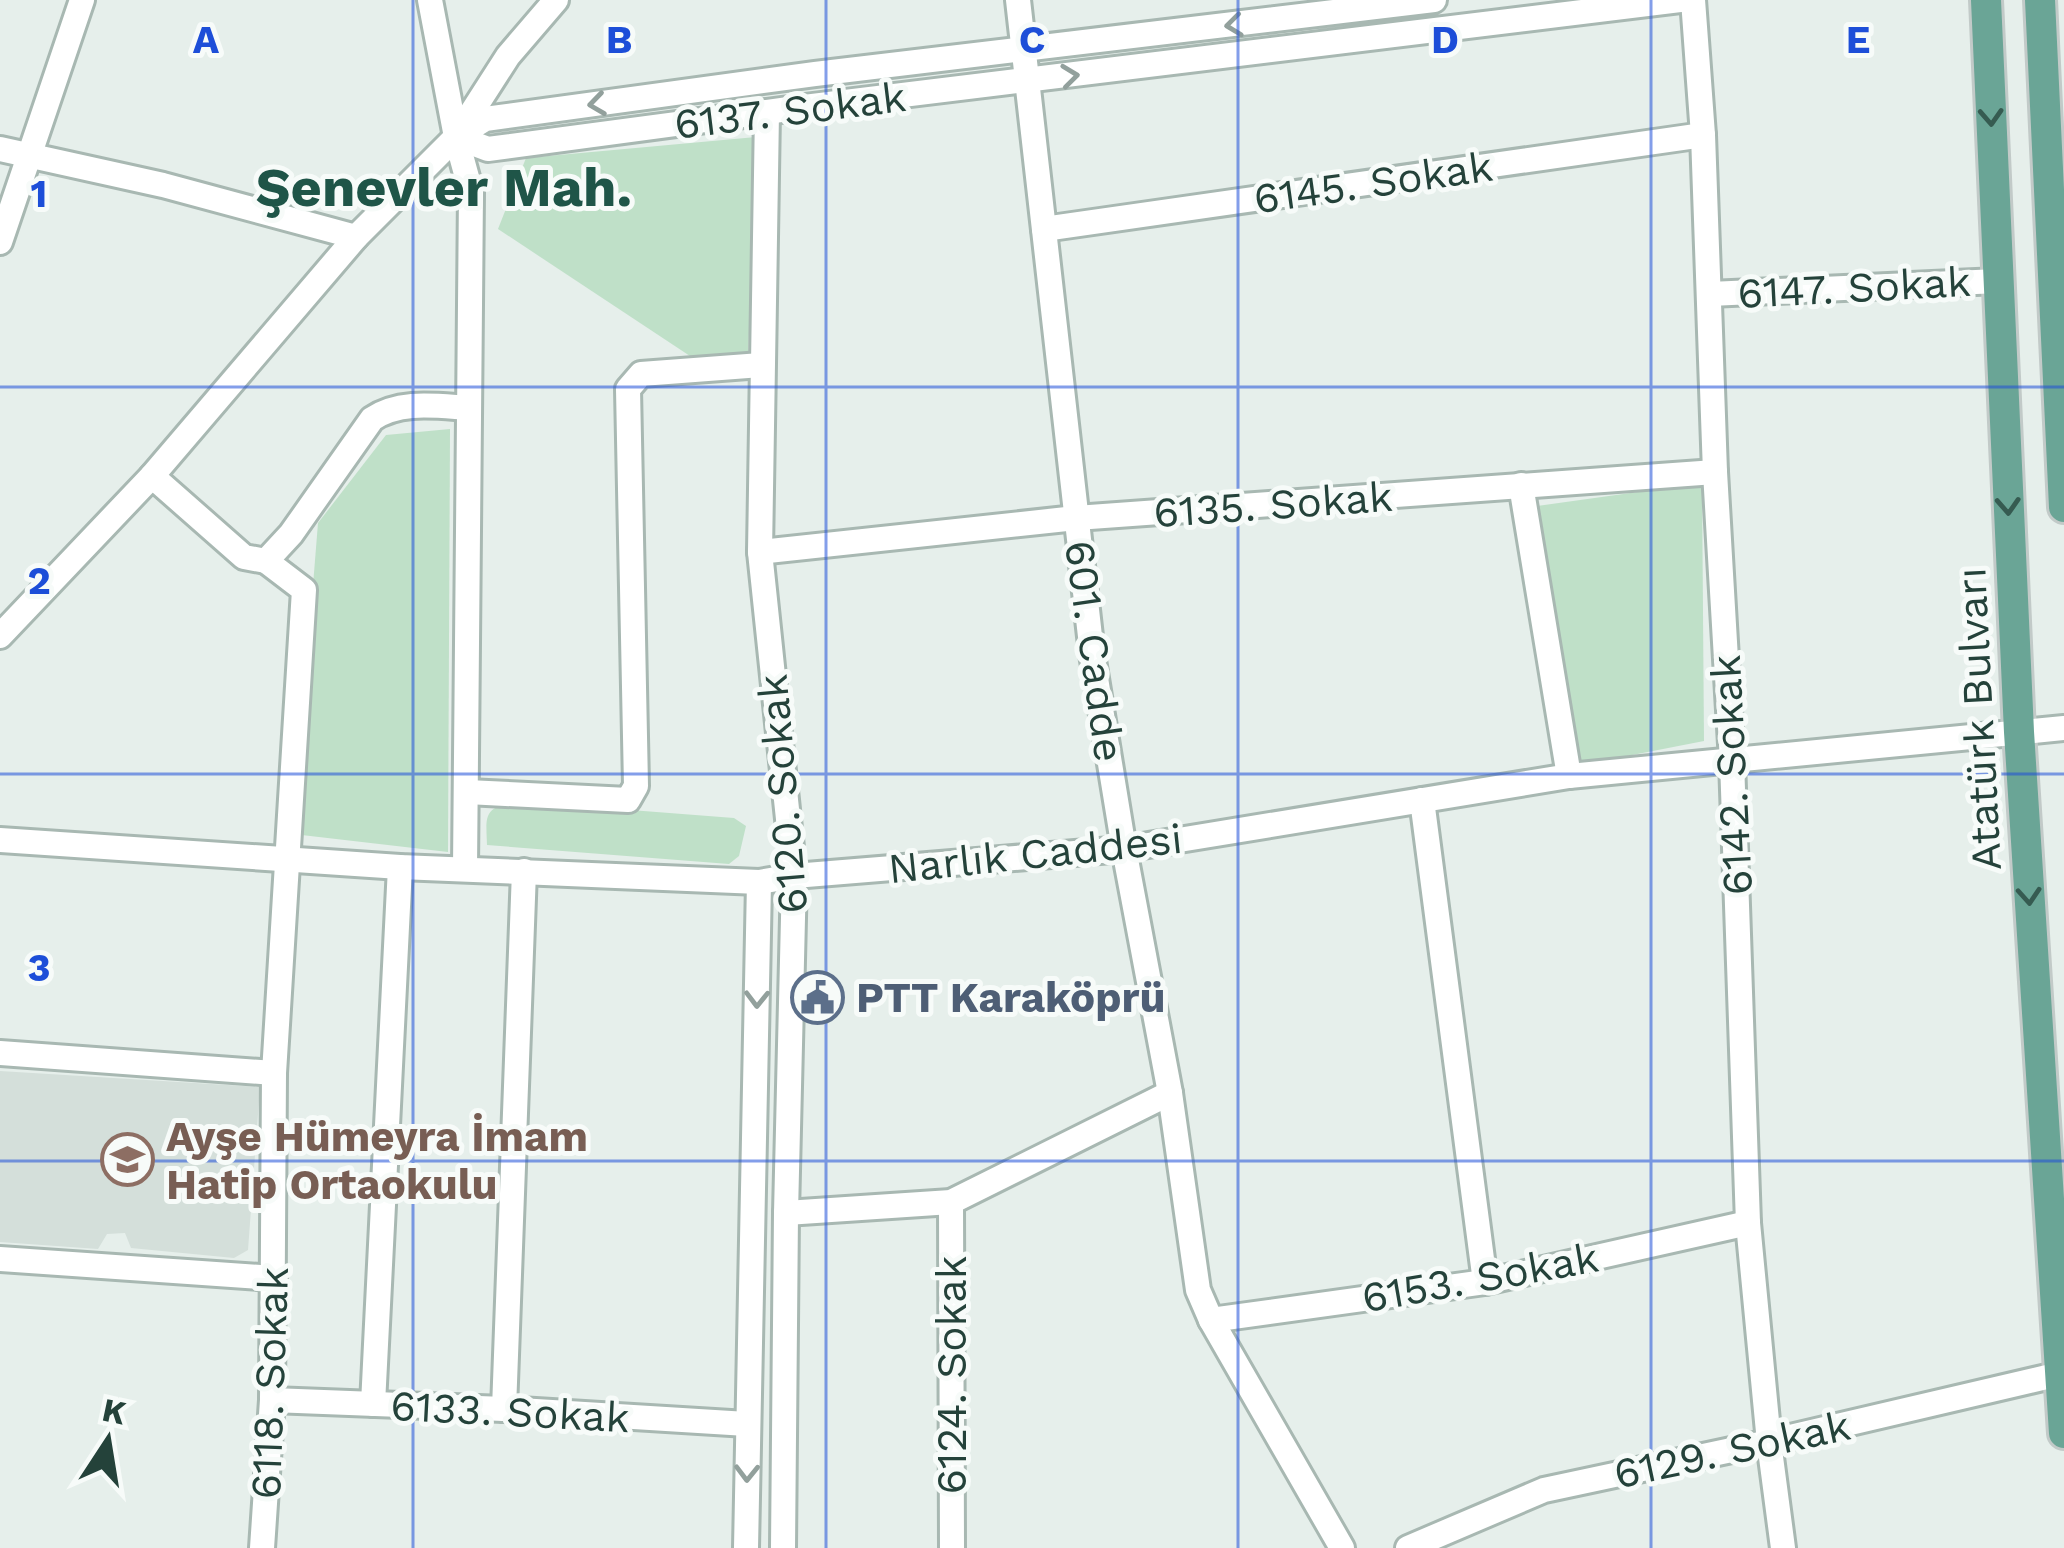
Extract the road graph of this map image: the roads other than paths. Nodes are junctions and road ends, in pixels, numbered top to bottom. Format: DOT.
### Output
graph roads {
  1 [pos="82,0"];
  2 [pos="430,0"];
  3 [pos="556,0"];
  4 [pos="1018,0"];
  5 [pos="1434,0"];
  6 [pos="1680,0"];
  7 [pos="1694,0"];
  8 [pos="1986,0"];
  9 [pos="2040,0"];
  10 [pos="1372,4"];
  11 [pos="1024,50"];
  12 [pos="1027,81"];
  13 [pos="767,112"];
  14 [pos="1703,135"];
  15 [pos="456,136"];
  16 [pos="0,148"];
  17 [pos="30,155"];
  18 [pos="1044,229"];
  19 [pos="356,237"];
  20 [pos="0,242"];
  21 [pos="2058,260"];
  22 [pos="1998,280"];
  23 [pos="1710,294"];
  24 [pos="761,365"];
  25 [pos="469,407"];
  26 [pos="1715,472"];
  27 [pos="152,476"];
  28 [pos="2063,480"];
  29 [pos="1521,485"];
  30 [pos="2064,507"];
  31 [pos="1076,518"];
  32 [pos="760,552"];
  33 [pos="266,561"];
  34 [pos="0,636"];
  35 [pos="2064,728"];
  36 [pos="2019,732"];
  37 [pos="1732,761"];
  38 [pos="1569,776"];
  39 [pos="466,792"];
  40 [pos="1422,800"];
  41 [pos="0,840"];
  42 [pos="1124,849"];
  43 [pos="285,859"];
  44 [pos="400,867"];
  45 [pos="465,869"];
  46 [pos="524,871"];
  47 [pos="794,876"];
  48 [pos="759,882"];
  49 [pos="0,1053"];
  50 [pos="274,1073"];
  51 [pos="1170,1093"];
  52 [pos="951,1202"];
  53 [pos="787,1213"];
  54 [pos="1748,1223"];
  55 [pos="0,1259"];
  56 [pos="274,1278"];
  57 [pos="1485,1282"];
  58 [pos="1210,1320"];
  59 [pos="2062,1374"];
  60 [pos="272,1400"];
  61 [pos="373,1404"];
  62 [pos="504,1409"];
  63 [pos="747,1424"];
  64 [pos="2064,1433"];
  65 [pos="1769,1442"];
  66 [pos="262,1548"];
  67 [pos="746,1548"];
  68 [pos="783,1548"];
  69 [pos="952,1548"];
  70 [pos="1342,1548"];
  71 [pos="1408,1548"];
  72 [pos="1783,1548"];
  1 -- 17 [label="street"];
  2 -- 15 [label="street"];
  3 -- 15 [label="street"];
  4 -- 11 [label="street, 601. Cadde"];
  5 -- 10 [label="street, 6137. Sokak"];
  12 -- 6 [label="street, 6137. Sokak, one-way"];
  7 -- 14 [label="street, 6142. Sokak"];
  8 -- 22 [label="main road, Atatürk Bulvarı, one-way"];
  9 -- 21 [label="main road"];
  10 -- 11 [label="street, 6137. Sokak, one-way"];
  11 -- 12 [label="street, 601. Cadde"];
  11 -- 15 [label="street, 6137. Sokak, one-way"];
  12 -- 13 [label="street, 6137. Sokak"];
  12 -- 18 [label="street, 601. Cadde"];
  13 -- 15 [label="street, 6137. Sokak"];
  13 -- 24 [label="street, 6120. Sokak"];
  14 -- 18 [label="street, 6145. Sokak"];
  14 -- 23 [label="street, 6142. Sokak"];
  15 -- 19 [label="street"];
  15 -- 25 [label="street"];
  16 -- 17 [label="street"];
  17 -- 19 [label="street"];
  17 -- 20 [label="street"];
  18 -- 31 [label="street, 601. Cadde"];
  19 -- 27 [label="street"];
  21 -- 28 [label="main road"];
  22 -- 23 [label="street, 6147. Sokak"];
  22 -- 36 [label="main road, Atatürk Bulvarı, one-way"];
  23 -- 26 [label="street, 6142. Sokak"];
  24 -- 32 [label="street, 6120. Sokak"];
  24 -- 39 [label="street"];
  25 -- 33 [label="street"];
  25 -- 39 [label="street"];
  26 -- 29 [label="street, 6135. Sokak"];
  26 -- 37 [label="street, 6142. Sokak"];
  27 -- 33 [label="street"];
  27 -- 34 [label="street"];
  28 -- 30 [label="main road"];
  29 -- 31 [label="street, 6135. Sokak"];
  29 -- 38 [label="street"];
  31 -- 32 [label="street, 6135. Sokak"];
  31 -- 42 [label="street, 601. Cadde"];
  32 -- 47 [label="street, 6120. Sokak"];
  33 -- 43 [label="street, 6118. Sokak"];
  35 -- 36 [label="street, Narlık Caddesi"];
  36 -- 37 [label="street, Narlık Caddesi"];
  36 -- 59 [label="main road, Atatürk Bulvarı, one-way"];
  37 -- 38 [label="street, Narlık Caddesi"];
  37 -- 54 [label="street, 6142. Sokak"];
  38 -- 40 [label="street, Narlık Caddesi"];
  39 -- 45 [label="street"];
  40 -- 42 [label="street, Narlık Caddesi"];
  40 -- 57 [label="street"];
  41 -- 43 [label="street, Narlık Caddesi"];
  42 -- 47 [label="street, Narlık Caddesi"];
  42 -- 51 [label="street, 601. Cadde"];
  43 -- 44 [label="street, Narlık Caddesi"];
  43 -- 50 [label="street, 6118. Sokak"];
  44 -- 45 [label="street, Narlık Caddesi"];
  44 -- 61 [label="street"];
  45 -- 46 [label="street, Narlık Caddesi"];
  46 -- 48 [label="street, Narlık Caddesi"];
  46 -- 62 [label="street"];
  47 -- 48 [label="street, Narlık Caddesi"];
  47 -- 53 [label="street, 6120. Sokak"];
  48 -- 63 [label="street, one-way"];
  49 -- 50 [label="street"];
  50 -- 56 [label="street, 6118. Sokak"];
  51 -- 52 [label="street, 6124. Sokak"];
  51 -- 58 [label="street, 601. Cadde"];
  52 -- 53 [label="street, 6124. Sokak"];
  52 -- 69 [label="street, 6124. Sokak"];
  53 -- 68 [label="street, 6120. Sokak"];
  54 -- 57 [label="street, 6153. Sokak"];
  54 -- 65 [label="street, 6142. Sokak"];
  55 -- 56 [label="street"];
  56 -- 60 [label="street, 6118. Sokak"];
  57 -- 58 [label="street, 6153. Sokak"];
  58 -- 70 [label="street, 601. Cadde"];
  59 -- 64 [label="main road, Atatürk Bulvarı"];
  59 -- 65 [label="street, 6129. Sokak"];
  60 -- 61 [label="street, 6133. Sokak"];
  60 -- 66 [label="street, 6118. Sokak"];
  61 -- 62 [label="street, 6133. Sokak"];
  62 -- 63 [label="street, 6133. Sokak"];
  63 -- 67 [label="street, one-way"];
  65 -- 71 [label="street, 6129. Sokak"];
  65 -- 72 [label="street, 6142. Sokak"];
}
